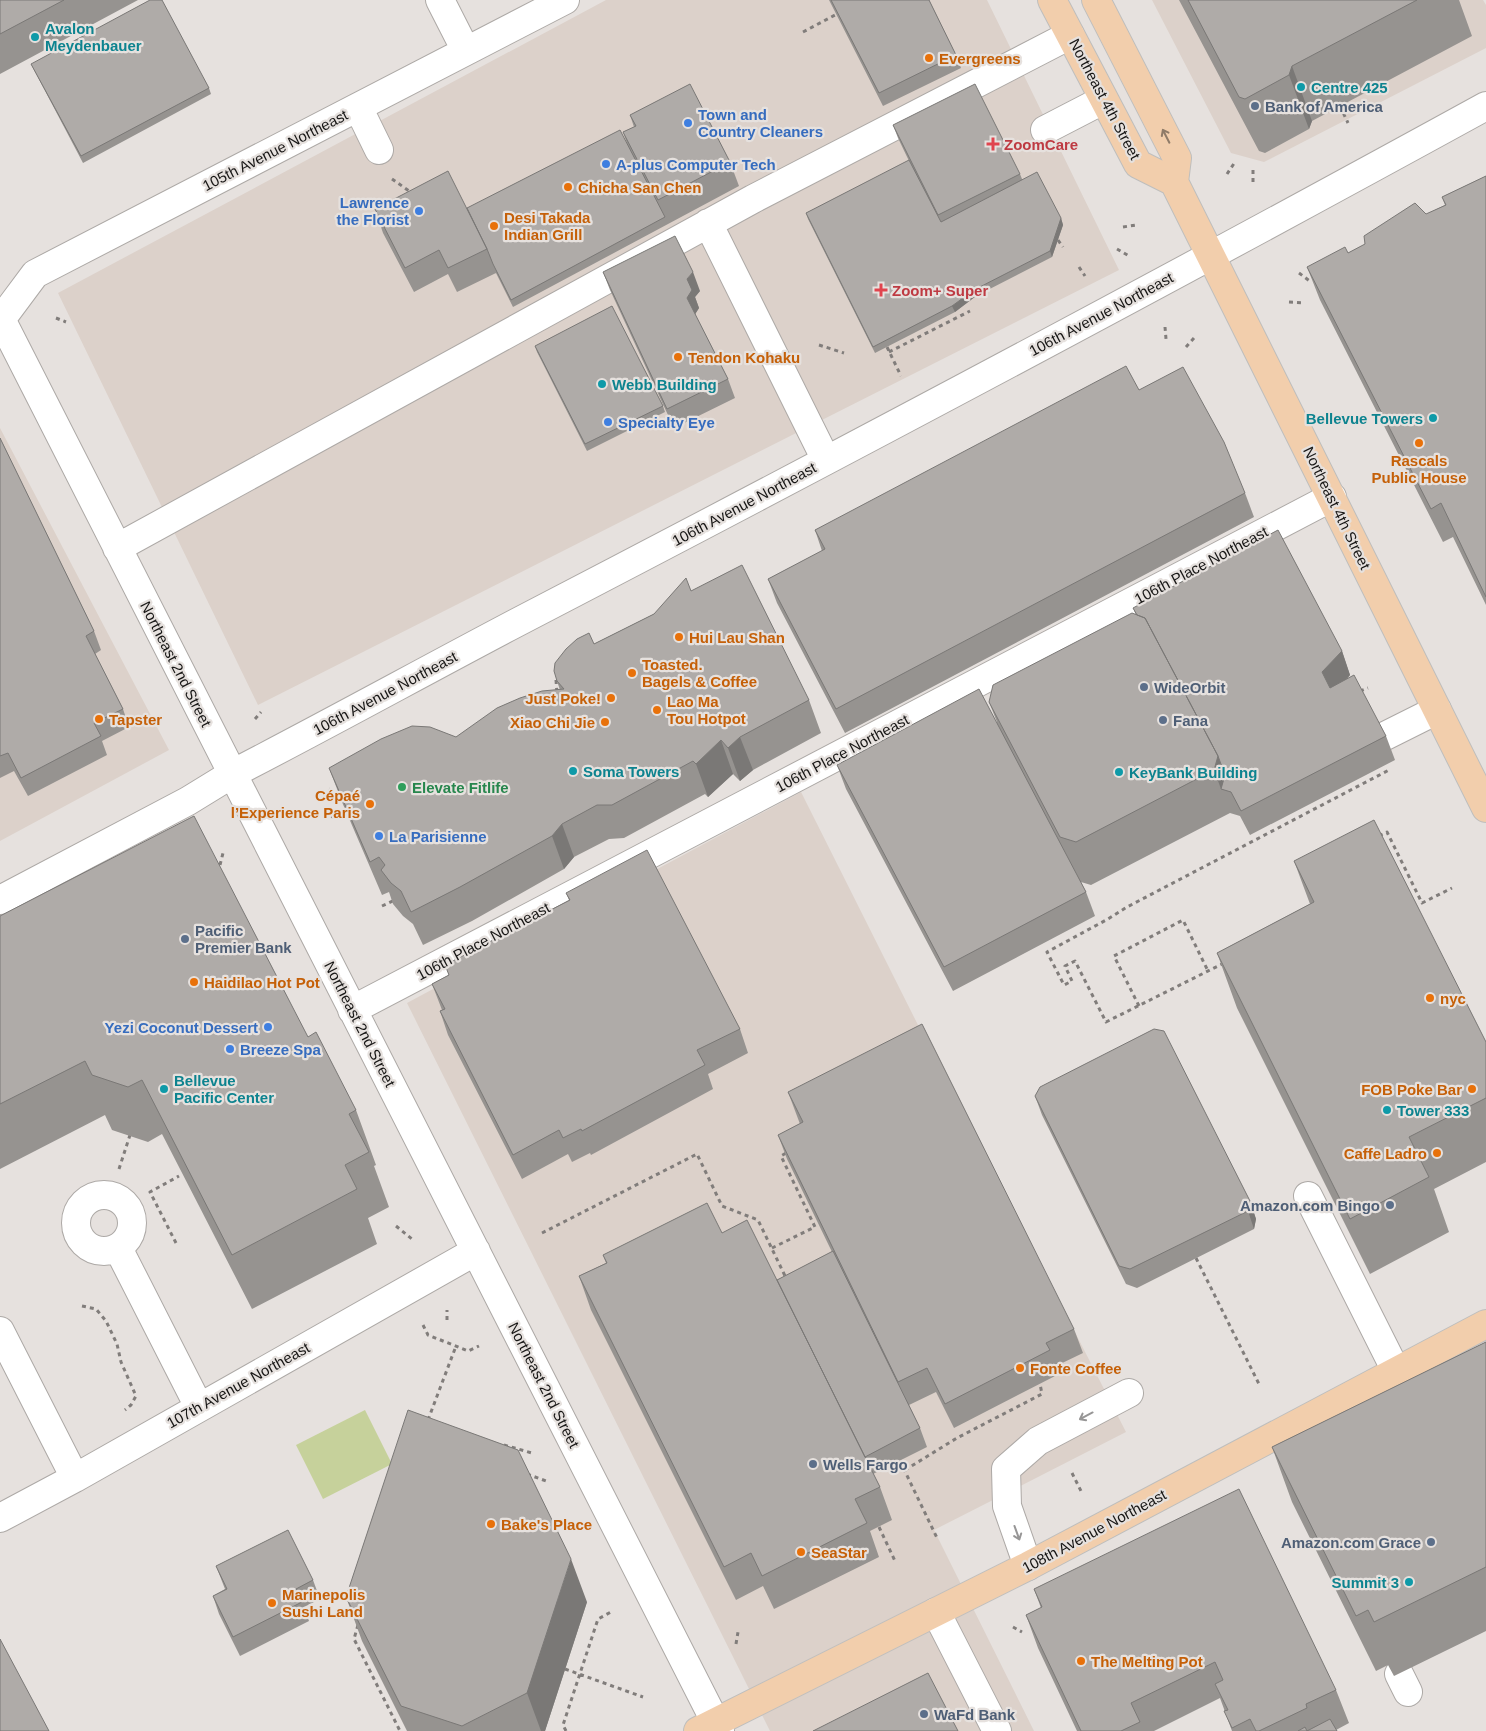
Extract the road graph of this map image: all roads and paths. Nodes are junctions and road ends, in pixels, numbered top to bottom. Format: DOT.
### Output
graph roads {
  1 [pos="440,0"];
  2 [pos="565,0"];
  3 [pos="1052,0"];
  4 [pos="1096,0"];
  5 [pos="837,14"];
  6 [pos="803,32"];
  7 [pos="1070,35"];
  8 [pos="466,51"];
  9 [pos="1104,100"];
  10 [pos="1340,106"];
  11 [pos="1486,106"];
  12 [pos="358,107"];
  13 [pos="1348,123"];
  14 [pos="1045,130"];
  15 [pos="382,162"];
  16 [pos="1235,162"];
  17 [pos="1253,169"];
  18 [pos="1227,174"];
  19 [pos="1174,182"];
  20 [pos="1252,182"];
  21 [pos="414,194"];
  22 [pos="708,224"];
  23 [pos="1136,226"];
  24 [pos="1123,227"];
  25 [pos="1058,240"];
  26 [pos="1063,247"];
  27 [pos="1117,249"];
  28 [pos="1129,256"];
  29 [pos="1211,256"];
  30 [pos="1079,267"];
  31 [pos="1299,273"];
  32 [pos="1085,276"];
  33 [pos="1311,282"];
  34 [pos="1289,302"];
  35 [pos="1305,303"];
  36 [pos="970,311"];
  37 [pos="56,318"];
  38 [pos="1,320"];
  39 [pos="66,322"];
  40 [pos="1165,328"];
  41 [pos="1194,338"];
  42 [pos="1166,339"];
  43 [pos="819,345"];
  44 [pos="887,347"];
  45 [pos="1186,348"];
  46 [pos="889,352"];
  47 [pos="844,353"];
  48 [pos="901,376"];
  49 [pos="826,460"];
  50 [pos="1332,497"];
  51 [pos="117,548"];
  52 [pos="556,680"];
  53 [pos="1368,688"];
  54 [pos="1360,692"];
  55 [pos="557,696"];
  56 [pos="1437,710"];
  57 [pos="261,712"];
  58 [pos="255,719"];
  59 [pos="1383,737"];
  60 [pos="1396,766"];
  61 [pos="232,774"];
  62 [pos="329,789"];
  63 [pos="339,795"];
  64 [pos="1485,804"];
  65 [pos="323,816"];
  66 [pos="336,816"];
  67 [pos="1379,837"];
  68 [pos="224,853"];
  69 [pos="220,865"];
  70 [pos="1452,888"];
  71 [pos="398,899"];
  72 [pos="0,900"];
  73 [pos="382,906"];
  74 [pos="1226,963"];
  75 [pos="1208,971"];
  76 [pos="1139,1006"];
  77 [pos="352,1010"];
  78 [pos="130,1135"];
  79 [pos="793,1150"];
  80 [pos="119,1169"];
  81 [pos="179,1176"];
  82 [pos="1308,1196"];
  83 [pos="396,1226"];
  84 [pos="542,1233"];
  85 [pos="412,1239"];
  86 [pos="176,1244"];
  87 [pos="118,1248"];
  88 [pos="772,1248"];
  89 [pos="476,1251"];
  90 [pos="1196,1258"];
  91 [pos="790,1286"];
  92 [pos="82,1306"];
  93 [pos="447,1310"];
  94 [pos="447,1320"];
  95 [pos="1486,1324"];
  96 [pos="423,1325"];
  97 [pos="0,1331"];
  98 [pos="456,1346"];
  99 [pos="479,1346"];
  100 [pos="1396,1371"];
  101 [pos="1040,1384"];
  102 [pos="1259,1384"];
  103 [pos="1129,1393"];
  104 [pos="199,1407"];
  105 [pos="124,1410"];
  106 [pos="427,1423"];
  107 [pos="1281,1432"];
  108 [pos="502,1444"];
  109 [pos="532,1453"];
  110 [pos="1294,1457"];
  111 [pos="900,1461"];
  112 [pos="904,1470"];
  113 [pos="521,1472"];
  114 [pos="1072,1473"];
  115 [pos="74,1478"];
  116 [pos="546,1481"];
  117 [pos="1081,1491"];
  118 [pos="0,1518"];
  119 [pos="879,1527"];
  120 [pos="938,1540"];
  121 [pos="895,1561"];
  122 [pos="1028,1566"];
  123 [pos="611,1612"];
  124 [pos="936,1612"];
  125 [pos="360,1621"];
  126 [pos="1013,1628"];
  127 [pos="738,1632"];
  128 [pos="1022,1632"];
  129 [pos="736,1644"];
  130 [pos="565,1669"];
  131 [pos="580,1674"];
  132 [pos="643,1697"];
  133 [pos="711,1728"];
  134 [pos="400,1731"];
  135 [pos="566,1731"];
  136 [pos="996,1731"];
  1 -- 8 [label="street"];
  2 -- 8 [label="street, 105th Avenue Northeast"];
  3 -- 7 [label="main road, Northeast 4th Street"];
  19 -- 4 [label="main road, one-way"];
  5 -- 6 [label="path"];
  7 -- 9 [label="main road, Northeast 4th Street"];
  7 -- 22 [label="street"];
  8 -- 12 [label="street, 105th Avenue Northeast"];
  9 -- 14 [label="street"];
  9 -- 19 [label="main road, Northeast 4th Street"];
  10 -- 13 [label="path"];
  11 -- 29 [label="street, 106th Avenue Northeast"];
  12 -- 15 [label="street"];
  12 -- 38 [label="street, 105th Avenue Northeast"];
  15 -- 21 [label="path"];
  16 -- 18 [label="path"];
  17 -- 20 [label="path"];
  19 -- 29 [label="main road, Northeast 4th Street"];
  22 -- 49 [label="street"];
  22 -- 51 [label="street"];
  23 -- 24 [label="path"];
  25 -- 26 [label="path"];
  27 -- 28 [label="path"];
  29 -- 49 [label="street, 106th Avenue Northeast"];
  29 -- 50 [label="main road, Northeast 4th Street"];
  30 -- 32 [label="path"];
  31 -- 33 [label="path"];
  34 -- 35 [label="path"];
  36 -- 46 [label="path"];
  37 -- 39 [label="path"];
  38 -- 51 [label="street, Northeast 2nd Street"];
  40 -- 42 [label="path"];
  41 -- 45 [label="path"];
  43 -- 47 [label="path"];
  44 -- 46 [label="path"];
  46 -- 48 [label="path"];
  49 -- 61 [label="street, 106th Avenue Northeast"];
  50 -- 56 [label="main road, Northeast 4th Street"];
  50 -- 77 [label="street, 106th Place Northeast"];
  51 -- 61 [label="street, Northeast 2nd Street"];
  52 -- 55 [label="path"];
  53 -- 54 [label="path"];
  56 -- 59 [label="street"];
  56 -- 64 [label="main road, Northeast 4th Street"];
  57 -- 58 [label="path"];
  60 -- 76 [label="path"];
  61 -- 72 [label="street, 106th Avenue Northeast"];
  61 -- 77 [label="street, Northeast 2nd Street"];
  62 -- 63 [label="path"];
  65 -- 66 [label="path"];
  67 -- 70 [label="path"];
  68 -- 69 [label="path"];
  71 -- 73 [label="path"];
  74 -- 75 [label="path"];
  75 -- 76 [label="path"];
  75 -- 76 [label="path"];
  77 -- 89 [label="street, Northeast 2nd Street"];
  78 -- 80 [label="path"];
  79 -- 88 [label="path"];
  81 -- 86 [label="path"];
  82 -- 100 [label="street"];
  83 -- 85 [label="path"];
  84 -- 88 [label="path"];
  87 -- 104 [label="street"];
  88 -- 91 [label="path"];
  89 -- 104 [label="street, 107th Avenue Northeast"];
  89 -- 133 [label="street, Northeast 2nd Street"];
  90 -- 102 [label="path"];
  92 -- 105 [label="path"];
  93 -- 94 [label="path"];
  95 -- 100 [label="main road, 108th Avenue Northeast"];
  96 -- 98 [label="path"];
  97 -- 115 [label="street"];
  98 -- 99 [label="path"];
  98 -- 106 [label="path"];
  100 -- 107 [label="main road, 108th Avenue Northeast"];
  101 -- 112 [label="path"];
  103 -- 122 [label="street, one-way"];
  104 -- 115 [label="street, 107th Avenue Northeast"];
  107 -- 110 [label="street"];
  107 -- 122 [label="main road, 108th Avenue Northeast"];
  108 -- 109 [label="path"];
  111 -- 112 [label="path"];
  112 -- 120 [label="path"];
  113 -- 116 [label="path"];
  114 -- 117 [label="path"];
  115 -- 118 [label="street, 107th Avenue Northeast"];
  119 -- 121 [label="path"];
  122 -- 124 [label="main road, 108th Avenue Northeast"];
  123 -- 131 [label="path"];
  124 -- 133 [label="main road, 108th Avenue Northeast"];
  124 -- 136 [label="street"];
  125 -- 134 [label="path"];
  126 -- 128 [label="path"];
  127 -- 129 [label="path"];
  130 -- 131 [label="path"];
  131 -- 132 [label="path"];
  131 -- 135 [label="path"];
}
